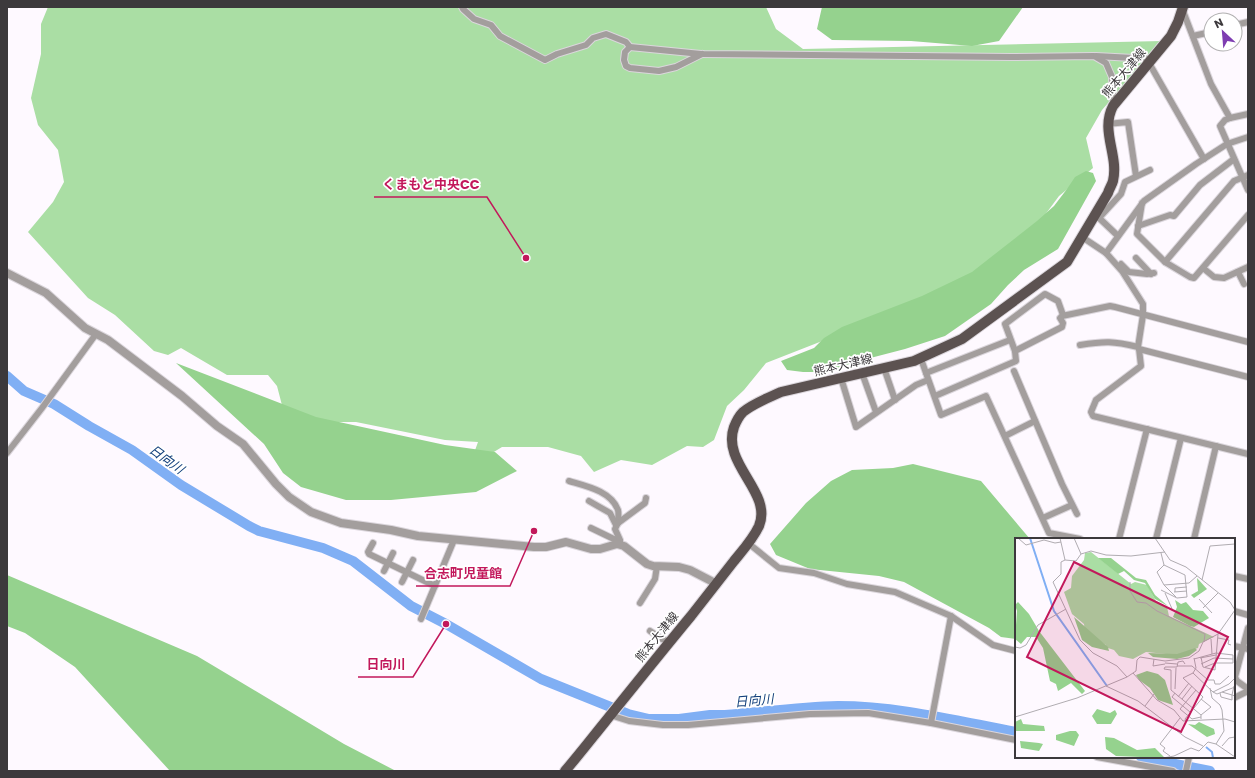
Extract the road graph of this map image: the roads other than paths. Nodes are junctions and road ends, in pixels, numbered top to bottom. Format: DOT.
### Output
graph roads {
  1 [pos="462,7"];
  2 [pos="1183,9"];
  3 [pos="1203,34"];
  4 [pos="1193,36"];
  5 [pos="630,47"];
  6 [pos="702,54"];
  7 [pos="1094,56"];
  8 [pos="1150,61"];
  9 [pos="1112,106"];
  10 [pos="1248,114"];
  11 [pos="1230,118"];
  12 [pos="1107,124"];
  13 [pos="1248,137"];
  14 [pos="1227,144"];
  15 [pos="1204,159"];
  16 [pos="1234,159"];
  17 [pos="1150,170"];
  18 [pos="1136,176"];
  19 [pos="1245,176"];
  20 [pos="1248,190"];
  21 [pos="1142,203"];
  22 [pos="1248,215"];
  23 [pos="1097,216"];
  24 [pos="1138,226"];
  25 [pos="1118,236"];
  26 [pos="1082,237"];
  27 [pos="1106,253"];
  28 [pos="1136,258"];
  29 [pos="1111,259"];
  30 [pos="1164,262"];
  31 [pos="1248,267"];
  32 [pos="1202,268"];
  33 [pos="1238,272"];
  34 [pos="7,273"];
  35 [pos="1244,284"];
  36 [pos="1063,315"];
  37 [pos="1143,315"];
  38 [pos="96,334"];
  39 [pos="1010,340"];
  40 [pos="1248,342"];
  41 [pos="1080,345"];
  42 [pos="1138,348"];
  43 [pos="1015,350"];
  44 [pos="921,358"];
  45 [pos="884,368"];
  46 [pos="1014,371"];
  47 [pos="926,373"];
  48 [pos="862,374"];
  49 [pos="841,378"];
  50 [pos="1248,378"];
  51 [pos="928,380"];
  52 [pos="935,396"];
  53 [pos="895,400"];
  54 [pos="876,412"];
  55 [pos="1036,421"];
  56 [pos="1147,429"];
  57 [pos="1004,436"];
  58 [pos="1181,438"];
  59 [pos="1216,446"];
  60 [pos="7,453"];
  61 [pos="1248,454"];
  62 [pos="569,481"];
  63 [pos="646,498"];
  64 [pos="589,501"];
  65 [pos="1072,505"];
  66 [pos="1077,514"];
  67 [pos="1043,518"];
  68 [pos="617,524"];
  69 [pos="591,528"];
  70 [pos="1076,538"];
  71 [pos="1119,538"];
  72 [pos="1156,538"];
  73 [pos="1194,538"];
  74 [pos="454,540"];
  75 [pos="373,543"];
  76 [pos="620,543"];
  77 [pos="748,543"];
  78 [pos="393,553"];
  79 [pos="413,560"];
  80 [pos="388,563"];
  81 [pos="657,566"];
  82 [pos="384,571"];
  83 [pos="407,572"];
  84 [pos="1235,576"];
  85 [pos="1248,579"];
  86 [pos="402,582"];
  87 [pos="717,584"];
  88 [pos="435,586"];
  89 [pos="640,603"];
  90 [pos="1235,611"];
  91 [pos="1248,615"];
  92 [pos="951,616"];
  93 [pos="421,619"];
  94 [pos="1248,628"];
  95 [pos="650,631"];
  96 [pos="670,642"];
  97 [pos="1235,646"];
  98 [pos="1246,648"];
  99 [pos="1015,651"];
  100 [pos="1248,690"];
  101 [pos="1235,697"];
  102 [pos="614,710"];
  103 [pos="931,723"];
  104 [pos="1015,740"];
  105 [pos="1102,758"];
  106 [pos="1189,759"];
  107 [pos="565,771"];
  108 [pos="1173,771"];
  109 [pos="1186,771"];
  1 -- 5 [label="street"];
  2 -- 4 [label="street"];
  2 -- 8 [label="main road, 熊本大津線"];
  3 -- 4 [label="street"];
  4 -- 11 [label="street"];
  5 -- 6 [label="street"];
  5 -- 6 [label="street"];
  6 -- 7 [label="street"];
  7 -- 8 [label="street"];
  7 -- 9 [label="street"];
  8 -- 9 [label="main road, 熊本大津線"];
  8 -- 15 [label="street"];
  9 -- 12 [label="main road, 熊本大津線"];
  10 -- 11 [label="street"];
  11 -- 14 [label="street"];
  12 -- 18 [label="street"];
  12 -- 23 [label="main road, 熊本大津線"];
  13 -- 14 [label="street"];
  14 -- 15 [label="street"];
  14 -- 16 [label="street"];
  15 -- 21 [label="street"];
  16 -- 19 [label="street"];
  16 -- 24 [label="street"];
  17 -- 18 [label="street"];
  18 -- 23 [label="street"];
  19 -- 20 [label="street"];
  19 -- 30 [label="street"];
  21 -- 24 [label="street"];
  21 -- 25 [label="street"];
  22 -- 32 [label="street"];
  23 -- 25 [label="street"];
  23 -- 26 [label="main road, 熊本大津線"];
  24 -- 30 [label="street"];
  25 -- 27 [label="street"];
  26 -- 27 [label="street"];
  26 -- 44 [label="main road, 熊本大津線"];
  27 -- 29 [label="street"];
  28 -- 29 [label="street"];
  29 -- 37 [label="street"];
  30 -- 32 [label="street"];
  31 -- 33 [label="street"];
  32 -- 33 [label="street"];
  33 -- 35 [label="street"];
  34 -- 38 [label="street"];
  36 -- 37 [label="street"];
  36 -- 39 [label="street"];
  36 -- 43 [label="street"];
  37 -- 40 [label="street"];
  37 -- 42 [label="street"];
  38 -- 60 [label="street"];
  38 -- 74 [label="street"];
  39 -- 43 [label="street"];
  39 -- 47 [label="street"];
  41 -- 42 [label="street"];
  42 -- 50 [label="street"];
  42 -- 56 [label="street"];
  43 -- 52 [label="street"];
  44 -- 45 [label="main road, 熊本大津線"];
  44 -- 47 [label="street"];
  45 -- 48 [label="main road, 熊本大津線"];
  45 -- 53 [label="street"];
  46 -- 55 [label="street"];
  47 -- 51 [label="street"];
  48 -- 49 [label="main road, 熊本大津線"];
  48 -- 54 [label="street"];
  49 -- 54 [label="street"];
  49 -- 77 [label="main road, 熊本大津線"];
  51 -- 52 [label="street"];
  51 -- 53 [label="street"];
  52 -- 57 [label="street"];
  53 -- 54 [label="street"];
  55 -- 57 [label="street"];
  55 -- 65 [label="street"];
  56 -- 58 [label="street"];
  56 -- 71 [label="street"];
  57 -- 67 [label="street"];
  58 -- 59 [label="street"];
  58 -- 72 [label="street"];
  59 -- 61 [label="street"];
  59 -- 73 [label="street"];
  62 -- 68 [label="street"];
  63 -- 68 [label="street"];
  64 -- 68 [label="street"];
  65 -- 66 [label="street"];
  65 -- 67 [label="street"];
  67 -- 70 [label="street"];
  68 -- 76 [label="street"];
  69 -- 76 [label="street"];
  74 -- 76 [label="street"];
  74 -- 88 [label="street"];
  75 -- 80 [label="street"];
  76 -- 81 [label="street"];
  77 -- 87 [label="main road, 熊本大津線"];
  77 -- 92 [label="street"];
  78 -- 80 [label="street"];
  79 -- 83 [label="street"];
  80 -- 82 [label="street"];
  80 -- 83 [label="street"];
  81 -- 87 [label="street"];
  81 -- 89 [label="street"];
  83 -- 86 [label="street"];
  83 -- 88 [label="street"];
  84 -- 85 [label="street"];
  87 -- 96 [label="main road, 熊本大津線"];
  88 -- 93 [label="street"];
  90 -- 91 [label="street"];
  92 -- 99 [label="street"];
  92 -- 103 [label="street"];
  94 -- 98 [label="street"];
  95 -- 96 [label="street"];
  96 -- 102 [label="main road, 熊本大津線"];
  97 -- 98 [label="street"];
  98 -- 100 [label="street"];
  100 -- 101 [label="street"];
  102 -- 103 [label="street"];
  102 -- 107 [label="main road, 熊本大津線"];
  103 -- 104 [label="street"];
  105 -- 108 [label="street"];
  106 -- 109 [label="street"];
}
